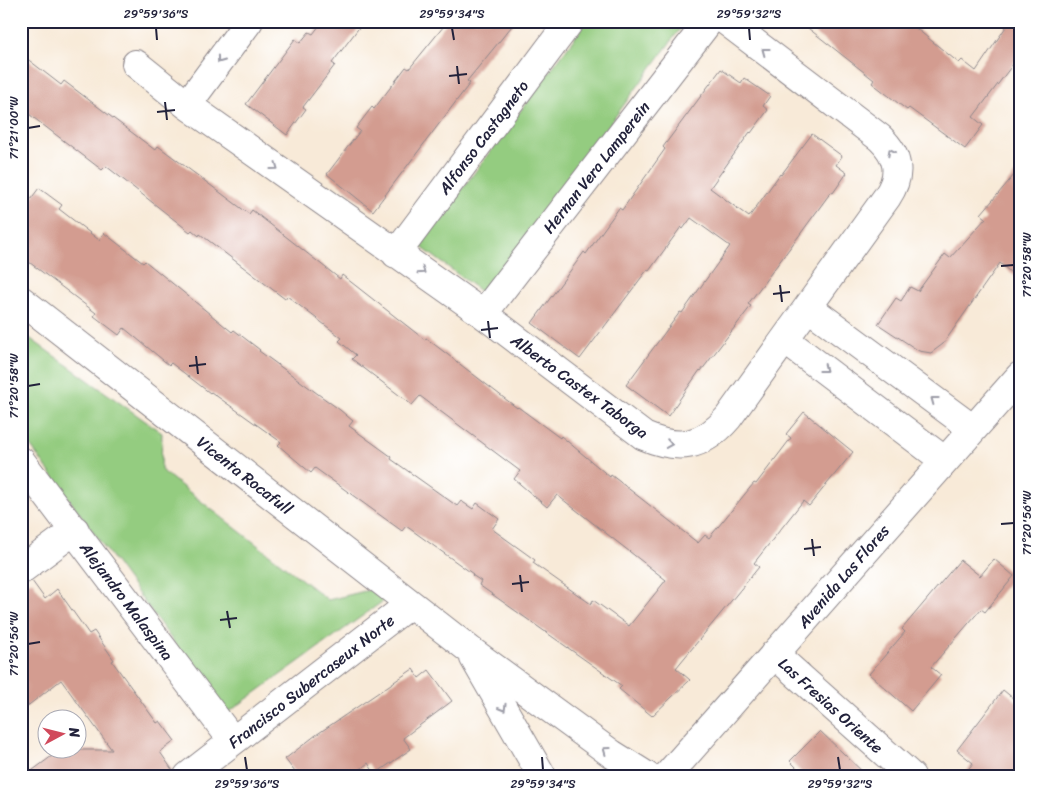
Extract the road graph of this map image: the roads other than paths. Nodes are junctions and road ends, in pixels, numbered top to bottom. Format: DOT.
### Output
graph roads {
  1 [pos="249,21"];
  2 [pos="570,21"];
  3 [pos="708,21"];
  4 [pos="726,21"];
  5 [pos="136,64"];
  6 [pos="187,104"];
  7 [pos="396,254"];
  8 [pos="21,300"];
  9 [pos="808,307"];
  10 [pos="482,314"];
  11 [pos="785,340"];
  12 [pos="1020,376"];
  13 [pos="973,429"];
  14 [pos="21,461"];
  15 [pos="945,461"];
  16 [pos="75,530"];
  17 [pos="21,570"];
  18 [pos="410,604"];
  19 [pos="470,650"];
  20 [pos="774,654"];
  21 [pos="232,741"];
  22 [pos="188,776"];
  23 [pos="542,776"];
  24 [pos="647,776"];
  25 [pos="667,776"];
  26 [pos="911,776"];
  1 -- 6 [label="street, one-way"];
  2 -- 7 [label="street, Alfonso Castagneto"];
  3 -- 10 [label="street, Hernan Vera Lamperein"];
  9 -- 4 [label="street, Alberto Castex Taborga, one-way"];
  5 -- 6 [label="street, Alberto Castex Taborga"];
  6 -- 7 [label="street, Alberto Castex Taborga, one-way"];
  7 -- 10 [label="street, Alberto Castex Taborga, one-way"];
  8 -- 18 [label="street, Vicenta Rocafull"];
  9 -- 11 [label="street, Alberto Castex Taborga"];
  13 -- 9 [label="street, one-way"];
  10 -- 11 [label="street, Alberto Castex Taborga, one-way"];
  11 -- 15 [label="street, one-way"];
  12 -- 13 [label="street, Avenida Las Flores"];
  13 -- 15 [label="street, Avenida Las Flores"];
  14 -- 16 [label="street, Alejandro Malaspina"];
  15 -- 20 [label="street, Avenida Las Flores"];
  16 -- 17 [label="street"];
  16 -- 21 [label="street, Alejandro Malaspina"];
  18 -- 19 [label="street, Vicenta Rocafull"];
  18 -- 21 [label="street, Francisco Subercaseux Norte"];
  19 -- 23 [label="street, Vicenta Rocafull, one-way"];
  24 -- 19 [label="street, Vicenta Rocafull, one-way"];
  20 -- 25 [label="street, Avenida Las Flores"];
  20 -- 26 [label="street, Las Fresias Oriente"];
  21 -- 22 [label="street, Francisco Subercaseux Norte"];
}
